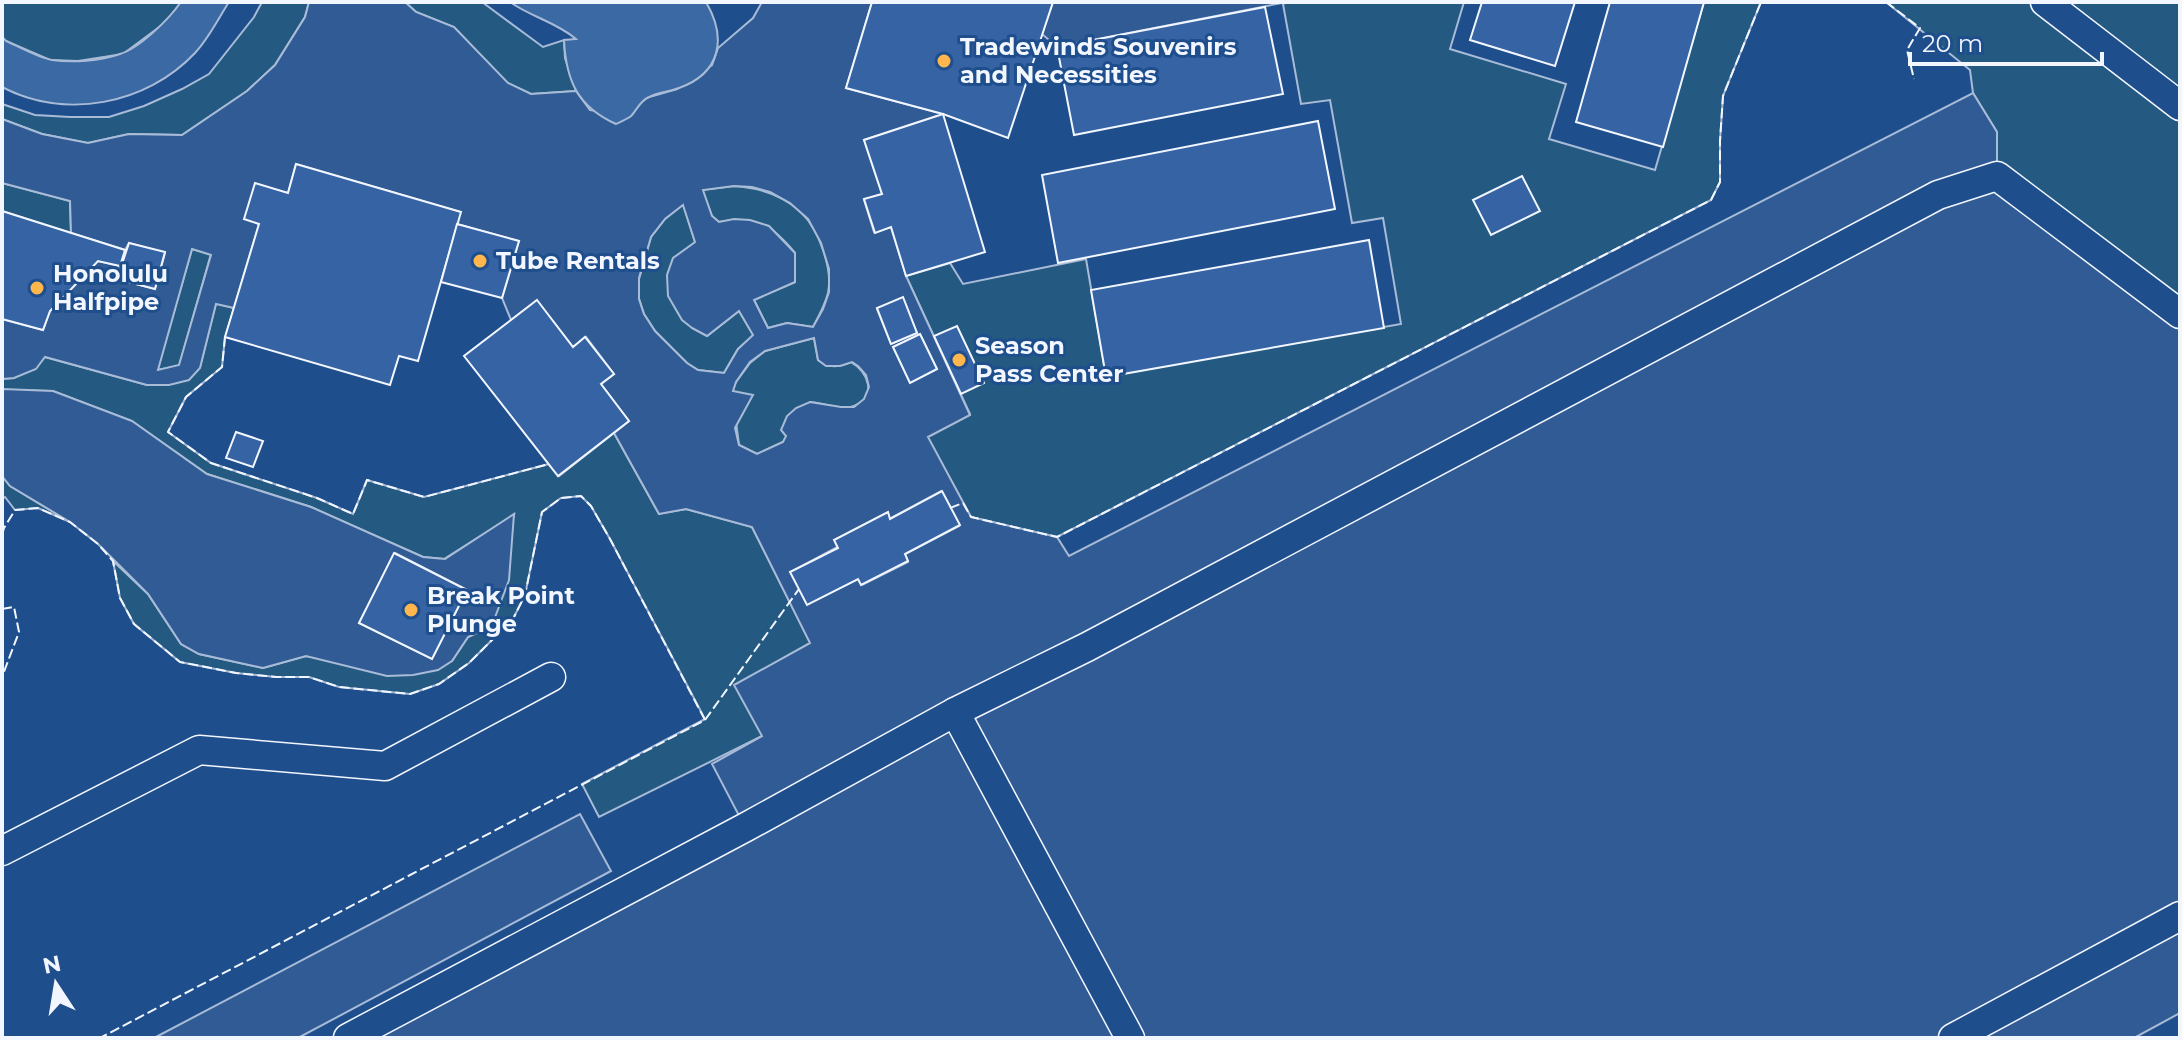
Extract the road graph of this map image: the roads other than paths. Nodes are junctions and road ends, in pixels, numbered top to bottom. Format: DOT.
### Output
graph roads {
  1 [pos="2045,2"];
  2 [pos="2180,106"];
  3 [pos="2180,314"];
  4 [pos="551,677"];
  5 [pos="955,712"];
  6 [pos="2,851"];
  7 [pos="2180,916"];
  8 [pos="348,1038"];
  9 [pos="1130,1038"];
  10 [pos="1953,1038"];
  1 -- 2 [label="lane"];
  3 -- 5 [label="lane"];
  4 -- 6 [label="lane"];
  5 -- 8 [label="lane"];
  5 -- 9 [label="lane"];
  7 -- 10 [label="lane"];
}
